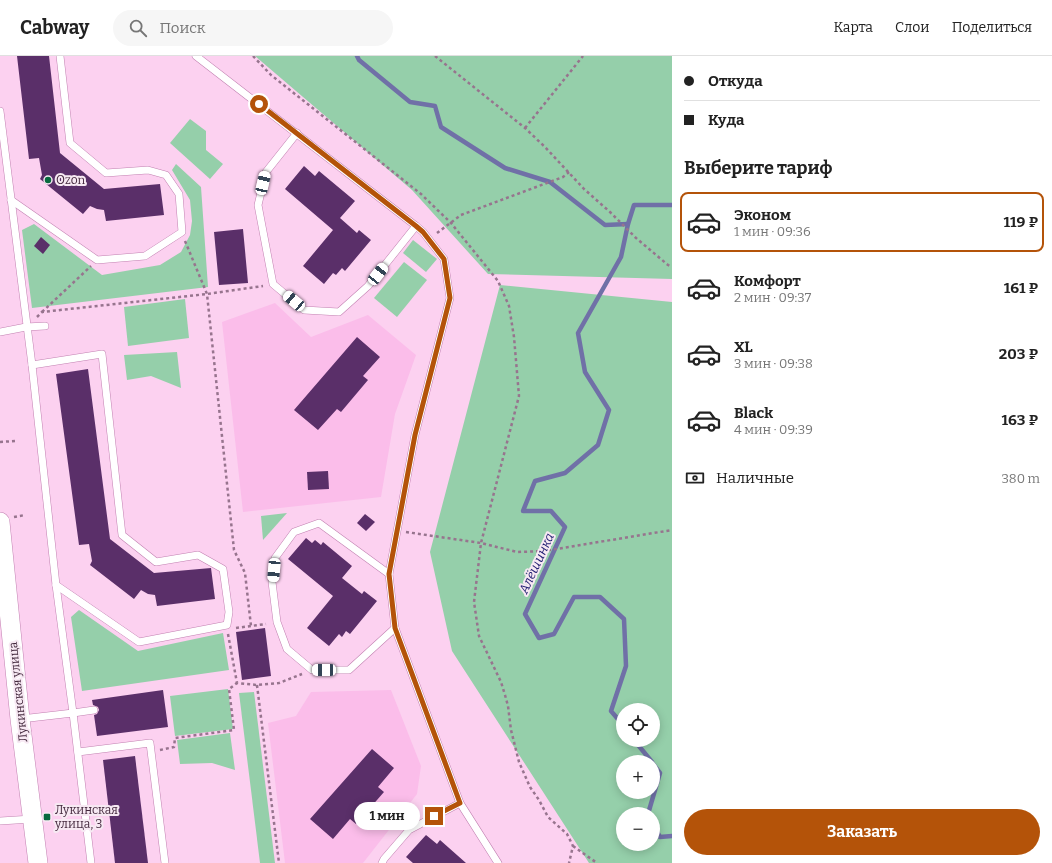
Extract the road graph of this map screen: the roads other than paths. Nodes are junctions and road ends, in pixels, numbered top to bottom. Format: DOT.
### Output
graph roads {
  1 [pos="60,56"];
  2 [pos="196,56"];
  3 [pos="0,111"];
  4 [pos="297,133"];
  5 [pos="11,200"];
  6 [pos="416,226"];
  7 [pos="45,326"];
  8 [pos="26,327"];
  9 [pos="0,332"];
  10 [pos="32,365"];
  11 [pos="0,522"];
  12 [pos="389,574"];
  13 [pos="56,586"];
  14 [pos="395,628"];
  15 [pos="94,710"];
  16 [pos="73,713"];
  17 [pos="20,719"];
  18 [pos="78,752"];
  19 [pos="460,803"];
  20 [pos="33,818"];
  21 [pos="0,821"];
  22 [pos="38,863"];
  23 [pos="91,863"];
  24 [pos="165,863"];
  25 [pos="382,863"];
  26 [pos="498,863"];
  1 -- 5 [label="lane"];
  2 -- 4 [label="lane"];
  3 -- 5 [label="lane"];
  4 -- 6 [label="lane"];
  4 -- 6 [label="lane"];
  5 -- 8 [label="lane"];
  6 -- 12 [label="lane"];
  7 -- 8 [label="lane"];
  8 -- 9 [label="lane"];
  8 -- 10 [label="lane"];
  10 -- 13 [label="lane"];
  10 -- 13 [label="lane"];
  11 -- 17 [label="street, Лукинская улица"];
  12 -- 14 [label="lane"];
  12 -- 14 [label="lane"];
  13 -- 16 [label="lane"];
  14 -- 19 [label="lane"];
  15 -- 16 [label="lane"];
  16 -- 17 [label="lane"];
  16 -- 18 [label="lane"];
  17 -- 20 [label="street, Лукинская улица"];
  18 -- 23 [label="lane"];
  18 -- 24 [label="lane"];
  19 -- 25 [label="lane"];
  19 -- 26 [label="lane"];
  20 -- 21 [label="lane"];
  20 -- 22 [label="street, Лукинская улица"];
}
